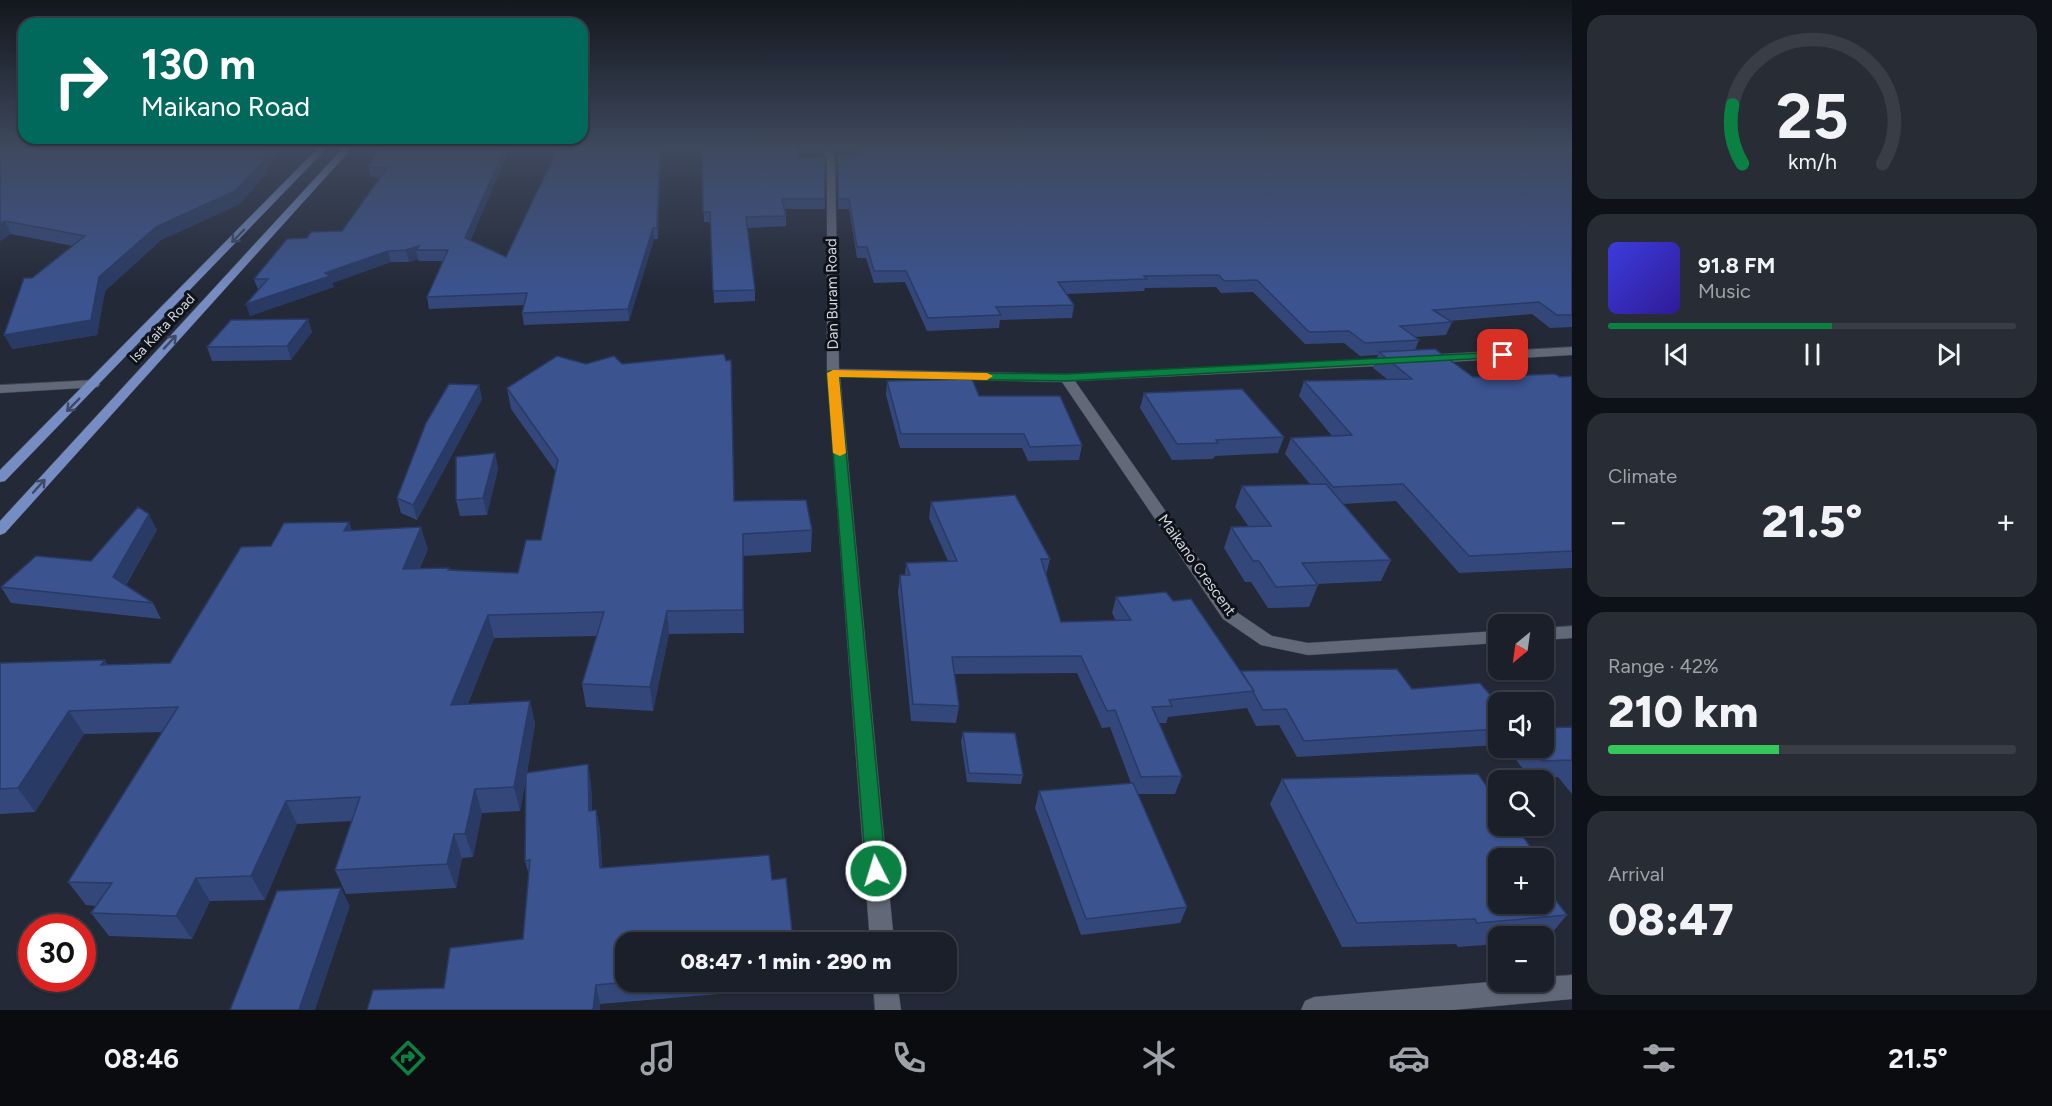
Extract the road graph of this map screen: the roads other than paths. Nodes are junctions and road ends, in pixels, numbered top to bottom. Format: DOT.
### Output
graph roads {
  1 [pos="277,195"];
  2 [pos="305,195"];
  3 [pos="833,195"];
  4 [pos="1572,351"];
  5 [pos="833,373"];
  6 [pos="1066,378"];
  7 [pos="94,384"];
  8 [pos="0,389"];
  9 [pos="0,478"];
  10 [pos="0,530"];
  11 [pos="1572,632"];
  12 [pos="1554,633"];
  13 [pos="1488,638"];
  14 [pos="881,932"];
  15 [pos="1572,987"];
  16 [pos="886,992"];
  17 [pos="888,1010"];
  18 [pos="1314,1010"];
  1 -- 7 [label="main road, Isa Kaita Road, one-way"];
  10 -- 2 [label="main road, Isa Kaita Road, one-way"];
  3 -- 5 [label="street, Dan Buram Road"];
  4 -- 6 [label="street"];
  5 -- 6 [label="street"];
  5 -- 14 [label="street, Dan Buram Road"];
  6 -- 13 [label="street, Maikano Crescent"];
  7 -- 8 [label="street"];
  7 -- 9 [label="main road, Isa Kaita Road, one-way"];
  11 -- 12 [label="street"];
  15 -- 18 [label="street"];
  16 -- 17 [label="street"];
}
